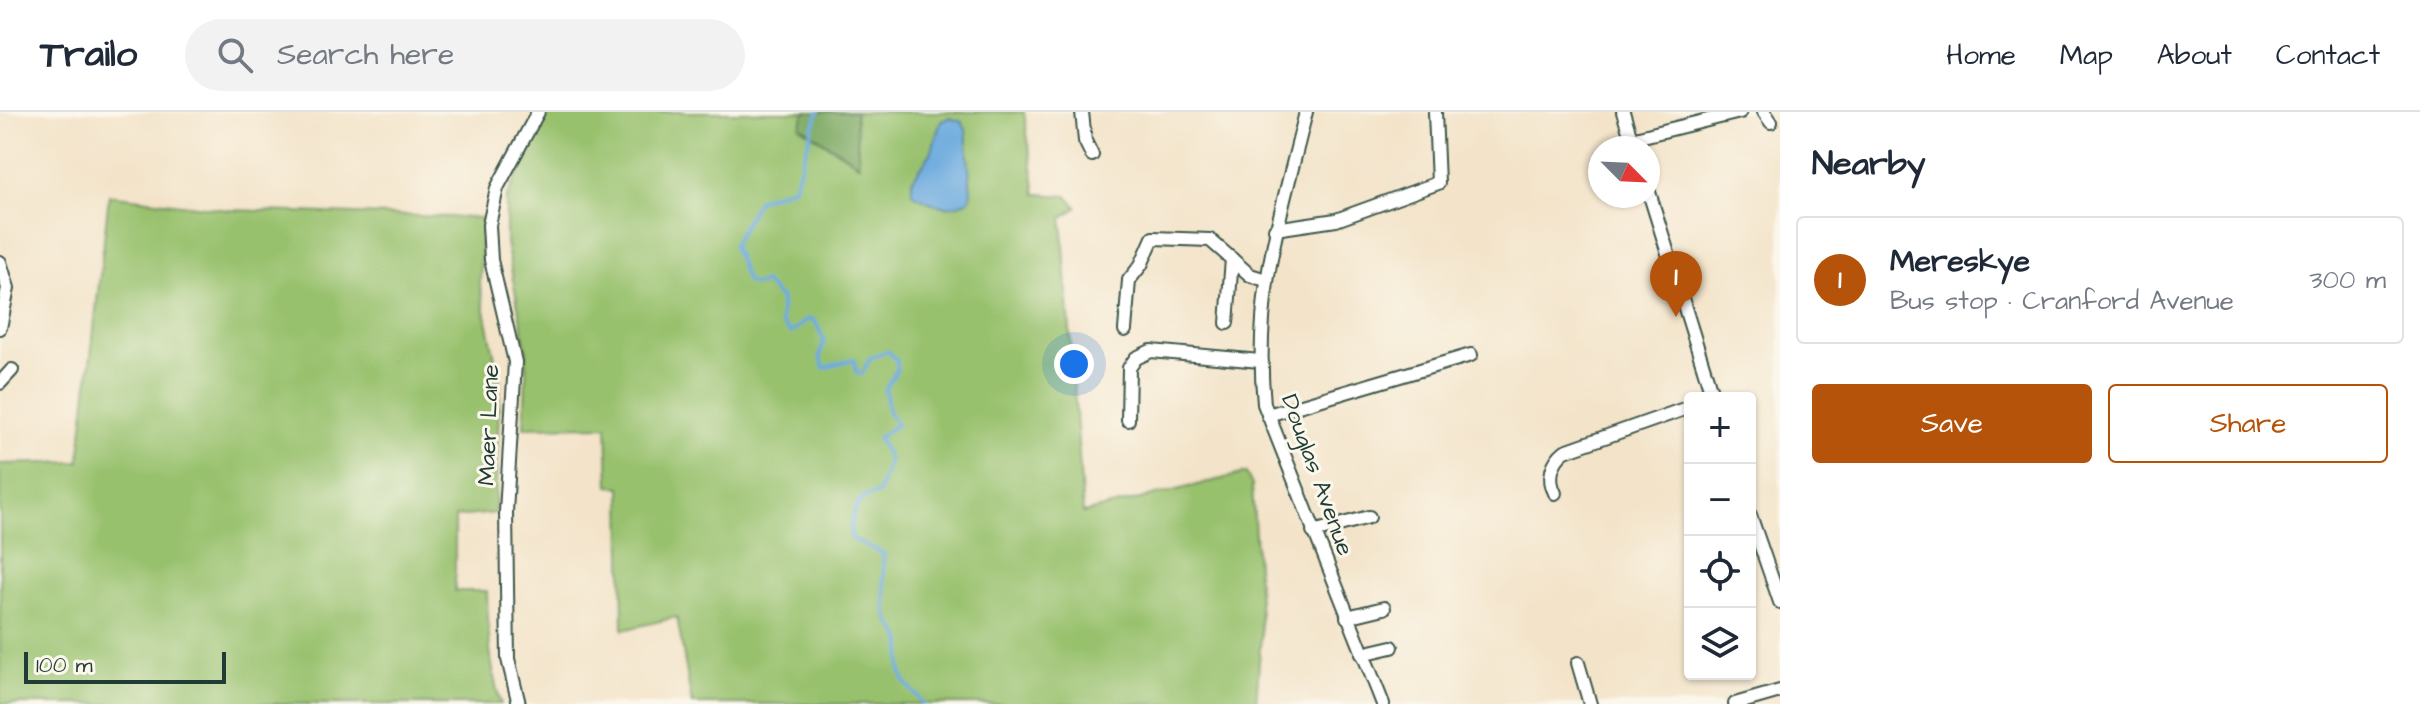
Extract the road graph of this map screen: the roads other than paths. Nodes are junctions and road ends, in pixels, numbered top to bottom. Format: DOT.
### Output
graph roads {
  1 [pos="538,112"];
  2 [pos="1082,112"];
  3 [pos="1306,112"];
  4 [pos="1435,112"];
  5 [pos="1623,112"];
  6 [pos="1740,112"];
  7 [pos="1630,136"];
  8 [pos="1660,136"];
  9 [pos="1092,155"];
  10 [pos="1654,208"];
  11 [pos="1275,229"];
  12 [pos="1232,259"];
  13 [pos="0,262"];
  14 [pos="1266,280"];
  15 [pos="1227,323"];
  16 [pos="0,328"];
  17 [pos="1125,330"];
  18 [pos="1471,355"];
  19 [pos="1260,361"];
  20 [pos="1711,392"];
  21 [pos="1684,409"];
  22 [pos="1268,415"];
  23 [pos="1128,420"];
  24 [pos="1555,493"];
  25 [pos="1369,517"];
  26 [pos="1313,532"];
  27 [pos="1756,532"];
  28 [pos="1780,602"];
  29 [pos="1384,608"];
  30 [pos="1347,617"];
  31 [pos="1392,647"];
  32 [pos="1362,654"];
  33 [pos="1578,663"];
  34 [pos="1780,691"];
  35 [pos="519,704"];
  36 [pos="1383,704"];
  37 [pos="1590,704"];
  38 [pos="1735,704"];
  1 -- 35 [label="street, Maer Lane"];
  2 -- 9 [label="street"];
  3 -- 11 [label="street, Douglas Avenue"];
  4 -- 11 [label="street"];
  5 -- 7 [label="street"];
  6 -- 8 [label="street"];
  10 -- 20 [label="street"];
  11 -- 14 [label="street, Douglas Avenue"];
  12 -- 14 [label="street"];
  12 -- 15 [label="street"];
  12 -- 17 [label="street"];
  13 -- 16 [label="street"];
  14 -- 19 [label="street, Douglas Avenue"];
  18 -- 22 [label="street"];
  19 -- 22 [label="street, Douglas Avenue"];
  19 -- 23 [label="street"];
  21 -- 24 [label="street"];
  22 -- 26 [label="street, Douglas Avenue"];
  25 -- 26 [label="street"];
  26 -- 30 [label="street, Douglas Avenue"];
  27 -- 28 [label="street"];
  29 -- 30 [label="street"];
  30 -- 32 [label="street, Douglas Avenue"];
  31 -- 32 [label="street"];
  32 -- 36 [label="street, Douglas Avenue"];
  33 -- 37 [label="street"];
  34 -- 38 [label="street"];
}
